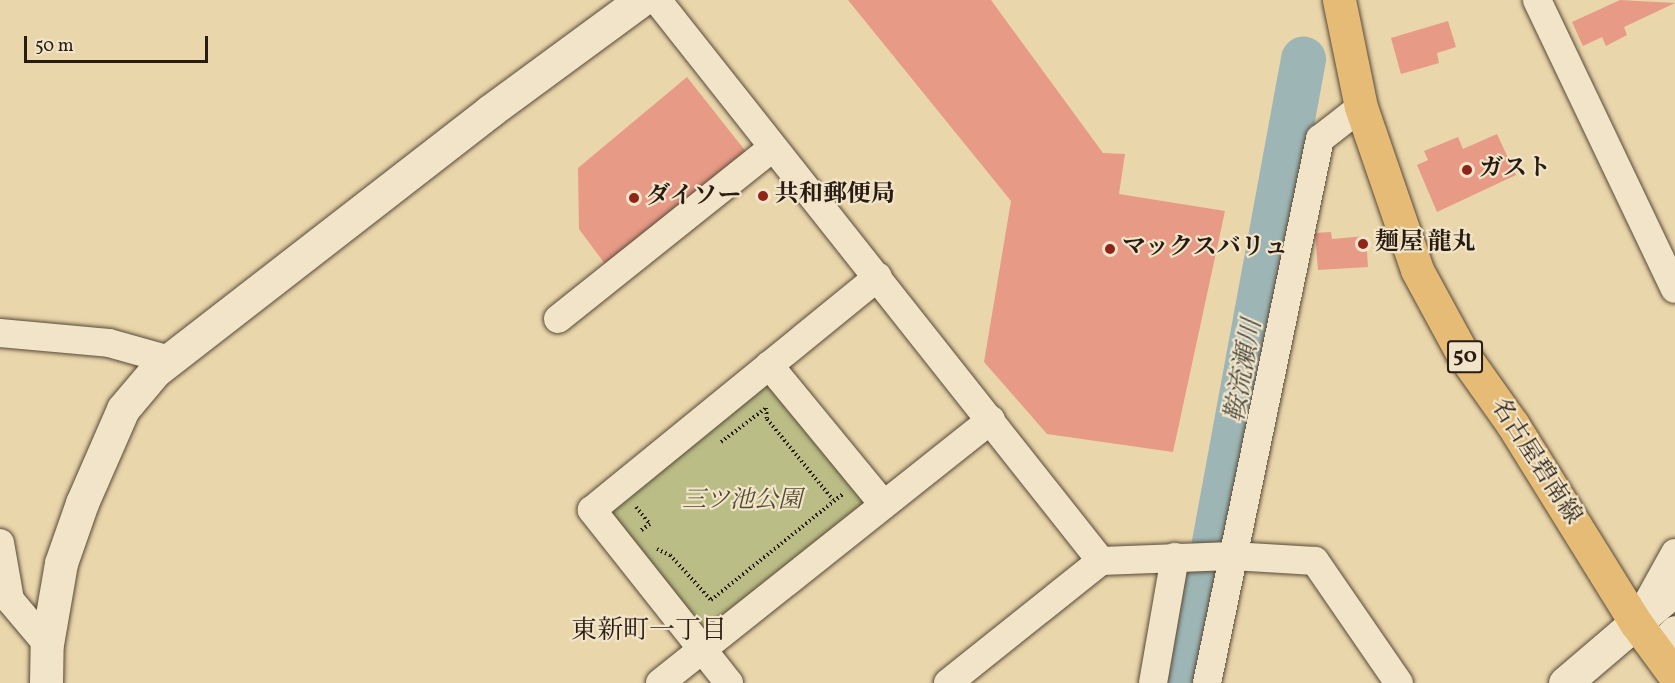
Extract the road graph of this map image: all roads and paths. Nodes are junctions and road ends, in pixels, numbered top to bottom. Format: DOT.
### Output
graph roads {
  1 [pos="641,0"];
  2 [pos="657,0"];
  3 [pos="1339,0"];
  4 [pos="1537,0"];
  5 [pos="1361,107"];
  6 [pos="772,148"];
  7 [pos="878,277"];
  8 [pos="1675,289"];
  9 [pos="558,319"];
  10 [pos="0,333"];
  11 [pos="170,360"];
  12 [pos="760,372"];
  13 [pos="766,408"];
  14 [pos="991,420"];
  15 [pos="719,443"];
  16 [pos="645,500"];
  17 [pos="884,504"];
  18 [pos="0,543"];
  19 [pos="621,543"];
  20 [pos="1675,553"];
  21 [pos="1228,556"];
  22 [pos="1180,557"];
  23 [pos="1101,561"];
  24 [pos="1675,589"];
  25 [pos="1636,623"];
  26 [pos="1666,639"];
  27 [pos="47,644"];
  28 [pos="702,650"];
  29 [pos="1675,676"];
  30 [pos="1396,682"];
  31 [pos="46,683"];
  32 [pos="660,683"];
  33 [pos="729,683"];
  34 [pos="948,683"];
  35 [pos="1153,683"];
  36 [pos="1207,683"];
  37 [pos="1565,683"];
  1 -- 11 [label="street"];
  2 -- 6 [label="street"];
  3 -- 5 [label="main road, 名古屋碧南線 / 50"];
  4 -- 8 [label="street"];
  5 -- 21 [label="street"];
  5 -- 25 [label="main road, 名古屋碧南線 / 50"];
  6 -- 7 [label="street"];
  6 -- 9 [label="street"];
  7 -- 12 [label="street"];
  7 -- 14 [label="street"];
  10 -- 11 [label="street"];
  11 -- 27 [label="street"];
  12 -- 13 [label="path"];
  12 -- 17 [label="street"];
  12 -- 19 [label="street"];
  13 -- 15 [label="path"];
  13 -- 19 [label="path"];
  14 -- 17 [label="street"];
  14 -- 23 [label="street"];
  16 -- 19 [label="path"];
  17 -- 28 [label="street"];
  18 -- 27 [label="street"];
  19 -- 28 [label="street"];
  20 -- 25 [label="street"];
  21 -- 22 [label="street"];
  21 -- 30 [label="street"];
  21 -- 36 [label="street"];
  22 -- 23 [label="street"];
  22 -- 35 [label="street"];
  23 -- 34 [label="street"];
  24 -- 25 [label="street"];
  25 -- 26 [label="main road, 名古屋碧南線 / 50"];
  25 -- 37 [label="street"];
  26 -- 29 [label="main road, 名古屋碧南線 / 50"];
  27 -- 31 [label="street"];
  28 -- 32 [label="street"];
  28 -- 33 [label="street"];
}
